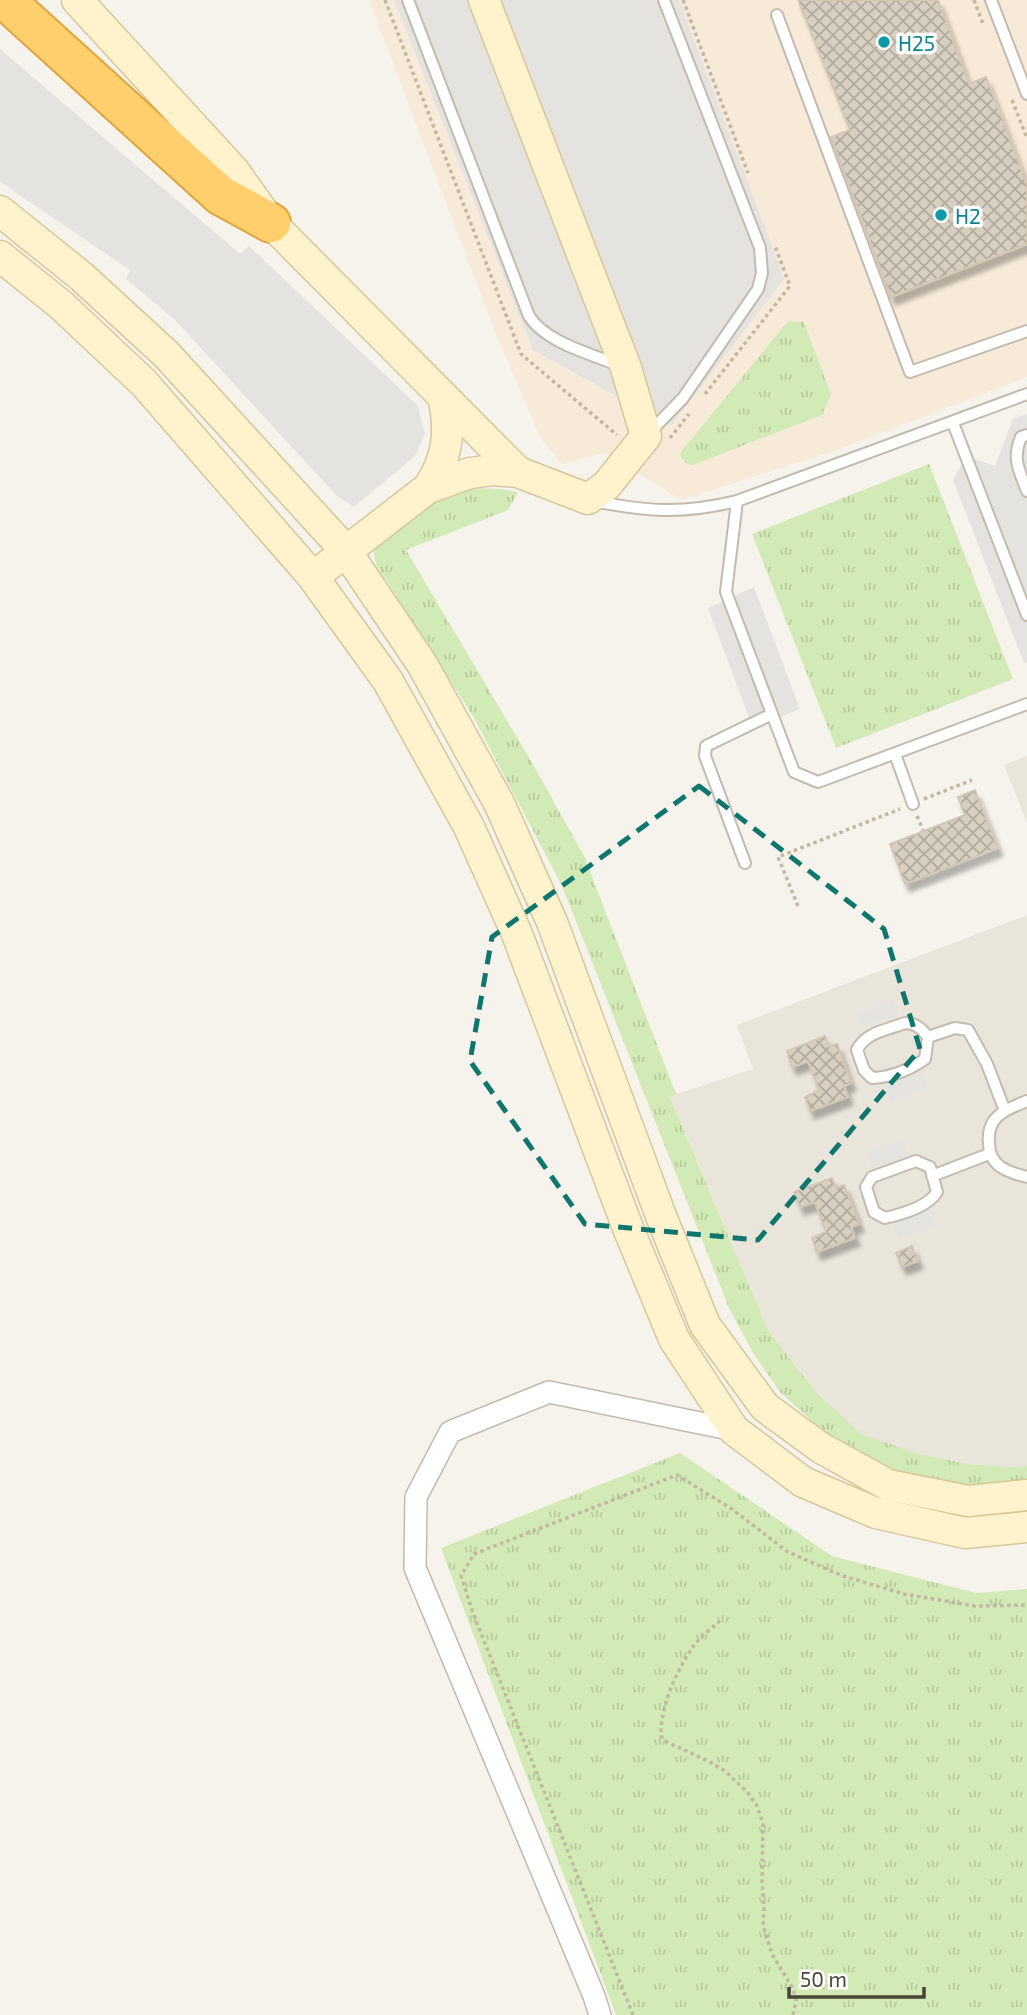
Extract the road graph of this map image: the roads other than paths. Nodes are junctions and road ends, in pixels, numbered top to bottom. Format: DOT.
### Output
graph roads {
  1 [pos="5,0"];
  2 [pos="77,0"];
  3 [pos="408,0"];
  4 [pos="484,0"];
  5 [pos="664,0"];
  6 [pos="991,0"];
  7 [pos="777,15"];
  8 [pos="1027,94"];
  9 [pos="0,211"];
  10 [pos="271,223"];
  11 [pos="0,256"];
  12 [pos="1027,331"];
  13 [pos="626,368"];
  14 [pos="1027,394"];
  15 [pos="443,397"];
  16 [pos="953,423"];
  17 [pos="1027,435"];
  18 [pos="658,437"];
  19 [pos="518,472"];
  20 [pos="428,488"];
  21 [pos="1027,491"];
  22 [pos="588,499"];
  23 [pos="737,501"];
  24 [pos="346,551"];
  25 [pos="313,577"];
  26 [pos="1027,615"];
  27 [pos="1027,704"];
  28 [pos="772,714"];
  29 [pos="895,754"];
  30 [pos="913,804"];
  31 [pos="745,863"];
  32 [pos="928,1037"];
  33 [pos="1027,1101"];
  34 [pos="1005,1111"];
  35 [pos="989,1154"];
  36 [pos="932,1176"];
  37 [pos="1027,1177"];
  38 [pos="734,1430"];
  39 [pos="1027,1495"];
  40 [pos="1027,1527"];
  41 [pos="600,2015"];
  1 -- 10 [label="highway"];
  2 -- 10 [label="main road"];
  3 -- 13 [label="lane"];
  4 -- 13 [label="main road"];
  5 -- 18 [label="lane"];
  6 -- 8 [label="lane"];
  7 -- 12 [label="lane"];
  9 -- 24 [label="main road"];
  10 -- 15 [label="main road"];
  11 -- 25 [label="main road"];
  13 -- 18 [label="main road"];
  14 -- 16 [label="lane"];
  15 -- 19 [label="main road"];
  15 -- 20 [label="main road"];
  16 -- 23 [label="lane"];
  16 -- 26 [label="lane"];
  17 -- 21 [label="lane"];
  18 -- 22 [label="main road"];
  19 -- 20 [label="main road"];
  19 -- 22 [label="main road"];
  20 -- 24 [label="main road"];
  22 -- 23 [label="lane"];
  23 -- 28 [label="lane"];
  24 -- 25 [label="main road"];
  24 -- 39 [label="main road"];
  25 -- 38 [label="main road"];
  27 -- 29 [label="lane"];
  28 -- 29 [label="lane"];
  28 -- 31 [label="lane"];
  29 -- 30 [label="lane"];
  32 -- 32 [label="lane"];
  32 -- 34 [label="lane"];
  33 -- 34 [label="lane"];
  34 -- 35 [label="lane"];
  35 -- 36 [label="lane"];
  35 -- 37 [label="lane"];
  36 -- 36 [label="lane"];
  38 -- 40 [label="main road"];
  38 -- 41 [label="street"];
}
